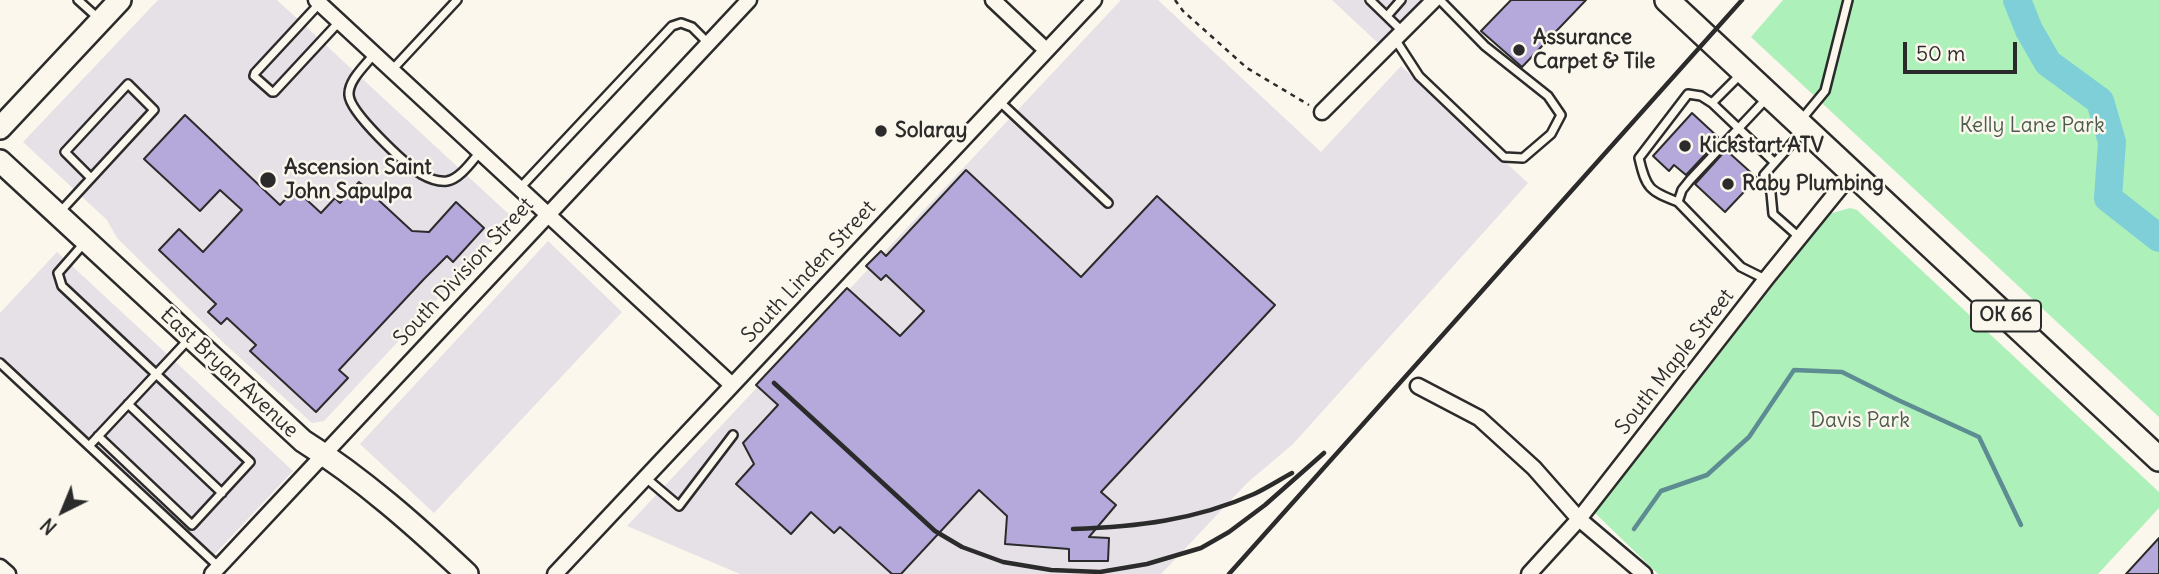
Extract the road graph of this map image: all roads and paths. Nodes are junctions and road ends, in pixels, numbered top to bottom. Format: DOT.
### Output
graph roads {
  1 [pos="78,0"];
  2 [pos="120,0"];
  3 [pos="457,0"];
  4 [pos="748,0"];
  5 [pos="993,0"];
  6 [pos="1094,0"];
  7 [pos="1175,0"];
  8 [pos="1370,0"];
  9 [pos="1401,0"];
  10 [pos="1434,0"];
  11 [pos="1440,0"];
  12 [pos="1667,0"];
  13 [pos="1848,0"];
  14 [pos="318,2"];
  15 [pos="1387,16"];
  16 [pos="100,21"];
  17 [pos="340,22"];
  18 [pos="1398,35"];
  19 [pos="708,43"];
  20 [pos="1046,50"];
  21 [pos="374,54"];
  22 [pos="391,70"];
  23 [pos="1743,72"];
  24 [pos="1769,96"];
  25 [pos="999,101"];
  26 [pos="1712,103"];
  27 [pos="1322,112"];
  28 [pos="1801,126"];
  29 [pos="0,128"];
  30 [pos="1738,129"];
  31 [pos="480,152"];
  32 [pos="0,160"];
  33 [pos="1774,162"];
  34 [pos="1852,173"];
  35 [pos="90,177"];
  36 [pos="519,188"];
  37 [pos="1678,202"];
  38 [pos="1108,203"];
  39 [pos="58,214"];
  40 [pos="547,214"];
  41 [pos="1800,237"];
  42 [pos="86,240"];
  43 [pos="1766,279"];
  44 [pos="191,337"];
  45 [pos="0,363"];
  46 [pos="157,373"];
  47 [pos="732,385"];
  48 [pos="1418,386"];
  49 [pos="128,404"];
  50 [pos="733,435"];
  51 [pos="98,436"];
  52 [pos="89,446"];
  53 [pos="323,454"];
  54 [pos="2159,459"];
  55 [pos="646,478"];
  56 [pos="222,493"];
  57 [pos="1579,519"];
  58 [pos="0,567"];
  59 [pos="215,570"];
  60 [pos="8,574"];
  61 [pos="467,574"];
  62 [pos="555,574"];
  63 [pos="1529,574"];
  64 [pos="1644,574"];
  1 -- 16 [label="lane"];
  2 -- 16 [label="street"];
  3 -- 22 [label="lane"];
  4 -- 19 [label="street, South Division Street"];
  5 -- 20 [label="street"];
  6 -- 20 [label="street, South Linden Street"];
  7 -- 27 [label="path"];
  8 -- 15 [label="lane"];
  9 -- 15 [label="lane"];
  10 -- 18 [label="street"];
  11 -- 18 [label="lane"];
  12 -- 23 [label="main road, OK 66"];
  13 -- 28 [label="lane"];
  14 -- 17 [label="street"];
  14 -- 17 [label="lane"];
  15 -- 18 [label="lane"];
  16 -- 29 [label="street"];
  17 -- 21 [label="street"];
  18 -- 27 [label="street"];
  19 -- 36 [label="lane"];
  19 -- 40 [label="street, South Division Street"];
  20 -- 25 [label="street, South Linden Street"];
  21 -- 22 [label="street"];
  21 -- 31 [label="lane"];
  22 -- 31 [label="street"];
  23 -- 24 [label="main road, OK 66"];
  23 -- 26 [label="lane"];
  24 -- 28 [label="main road, OK 66"];
  24 -- 30 [label="lane"];
  25 -- 38 [label="lane"];
  25 -- 47 [label="street, South Linden Street"];
  26 -- 30 [label="lane"];
  26 -- 37 [label="lane"];
  28 -- 33 [label="lane"];
  28 -- 34 [label="main road, OK 66"];
  30 -- 33 [label="lane"];
  30 -- 37 [label="lane"];
  31 -- 36 [label="street"];
  32 -- 39 [label="street, East Bryan Avenue"];
  33 -- 41 [label="lane"];
  34 -- 41 [label="street, South Maple Street"];
  34 -- 54 [label="main road, OK 66"];
  35 -- 35 [label="lane"];
  35 -- 39 [label="lane"];
  36 -- 40 [label="street"];
  37 -- 43 [label="lane"];
  39 -- 42 [label="street, East Bryan Avenue"];
  40 -- 47 [label="street"];
  40 -- 53 [label="street, South Division Street"];
  41 -- 43 [label="street, South Maple Street"];
  42 -- 44 [label="street, East Bryan Avenue"];
  42 -- 46 [label="lane"];
  43 -- 57 [label="street, South Maple Street"];
  44 -- 46 [label="lane"];
  44 -- 53 [label="street, East Bryan Avenue"];
  45 -- 52 [label="lane"];
  46 -- 49 [label="lane"];
  46 -- 56 [label="lane"];
  47 -- 55 [label="street, South Linden Street"];
  48 -- 57 [label="street"];
  49 -- 51 [label="lane"];
  49 -- 56 [label="lane"];
  50 -- 55 [label="lane"];
  51 -- 52 [label="lane"];
  51 -- 56 [label="lane"];
  52 -- 59 [label="lane"];
  53 -- 59 [label="street, South Division Street"];
  53 -- 61 [label="street, East Bryan Avenue"];
  55 -- 62 [label="street, South Linden Street"];
  57 -- 63 [label="street, South Maple Street"];
  57 -- 64 [label="street"];
  58 -- 60 [label="street"];
}
